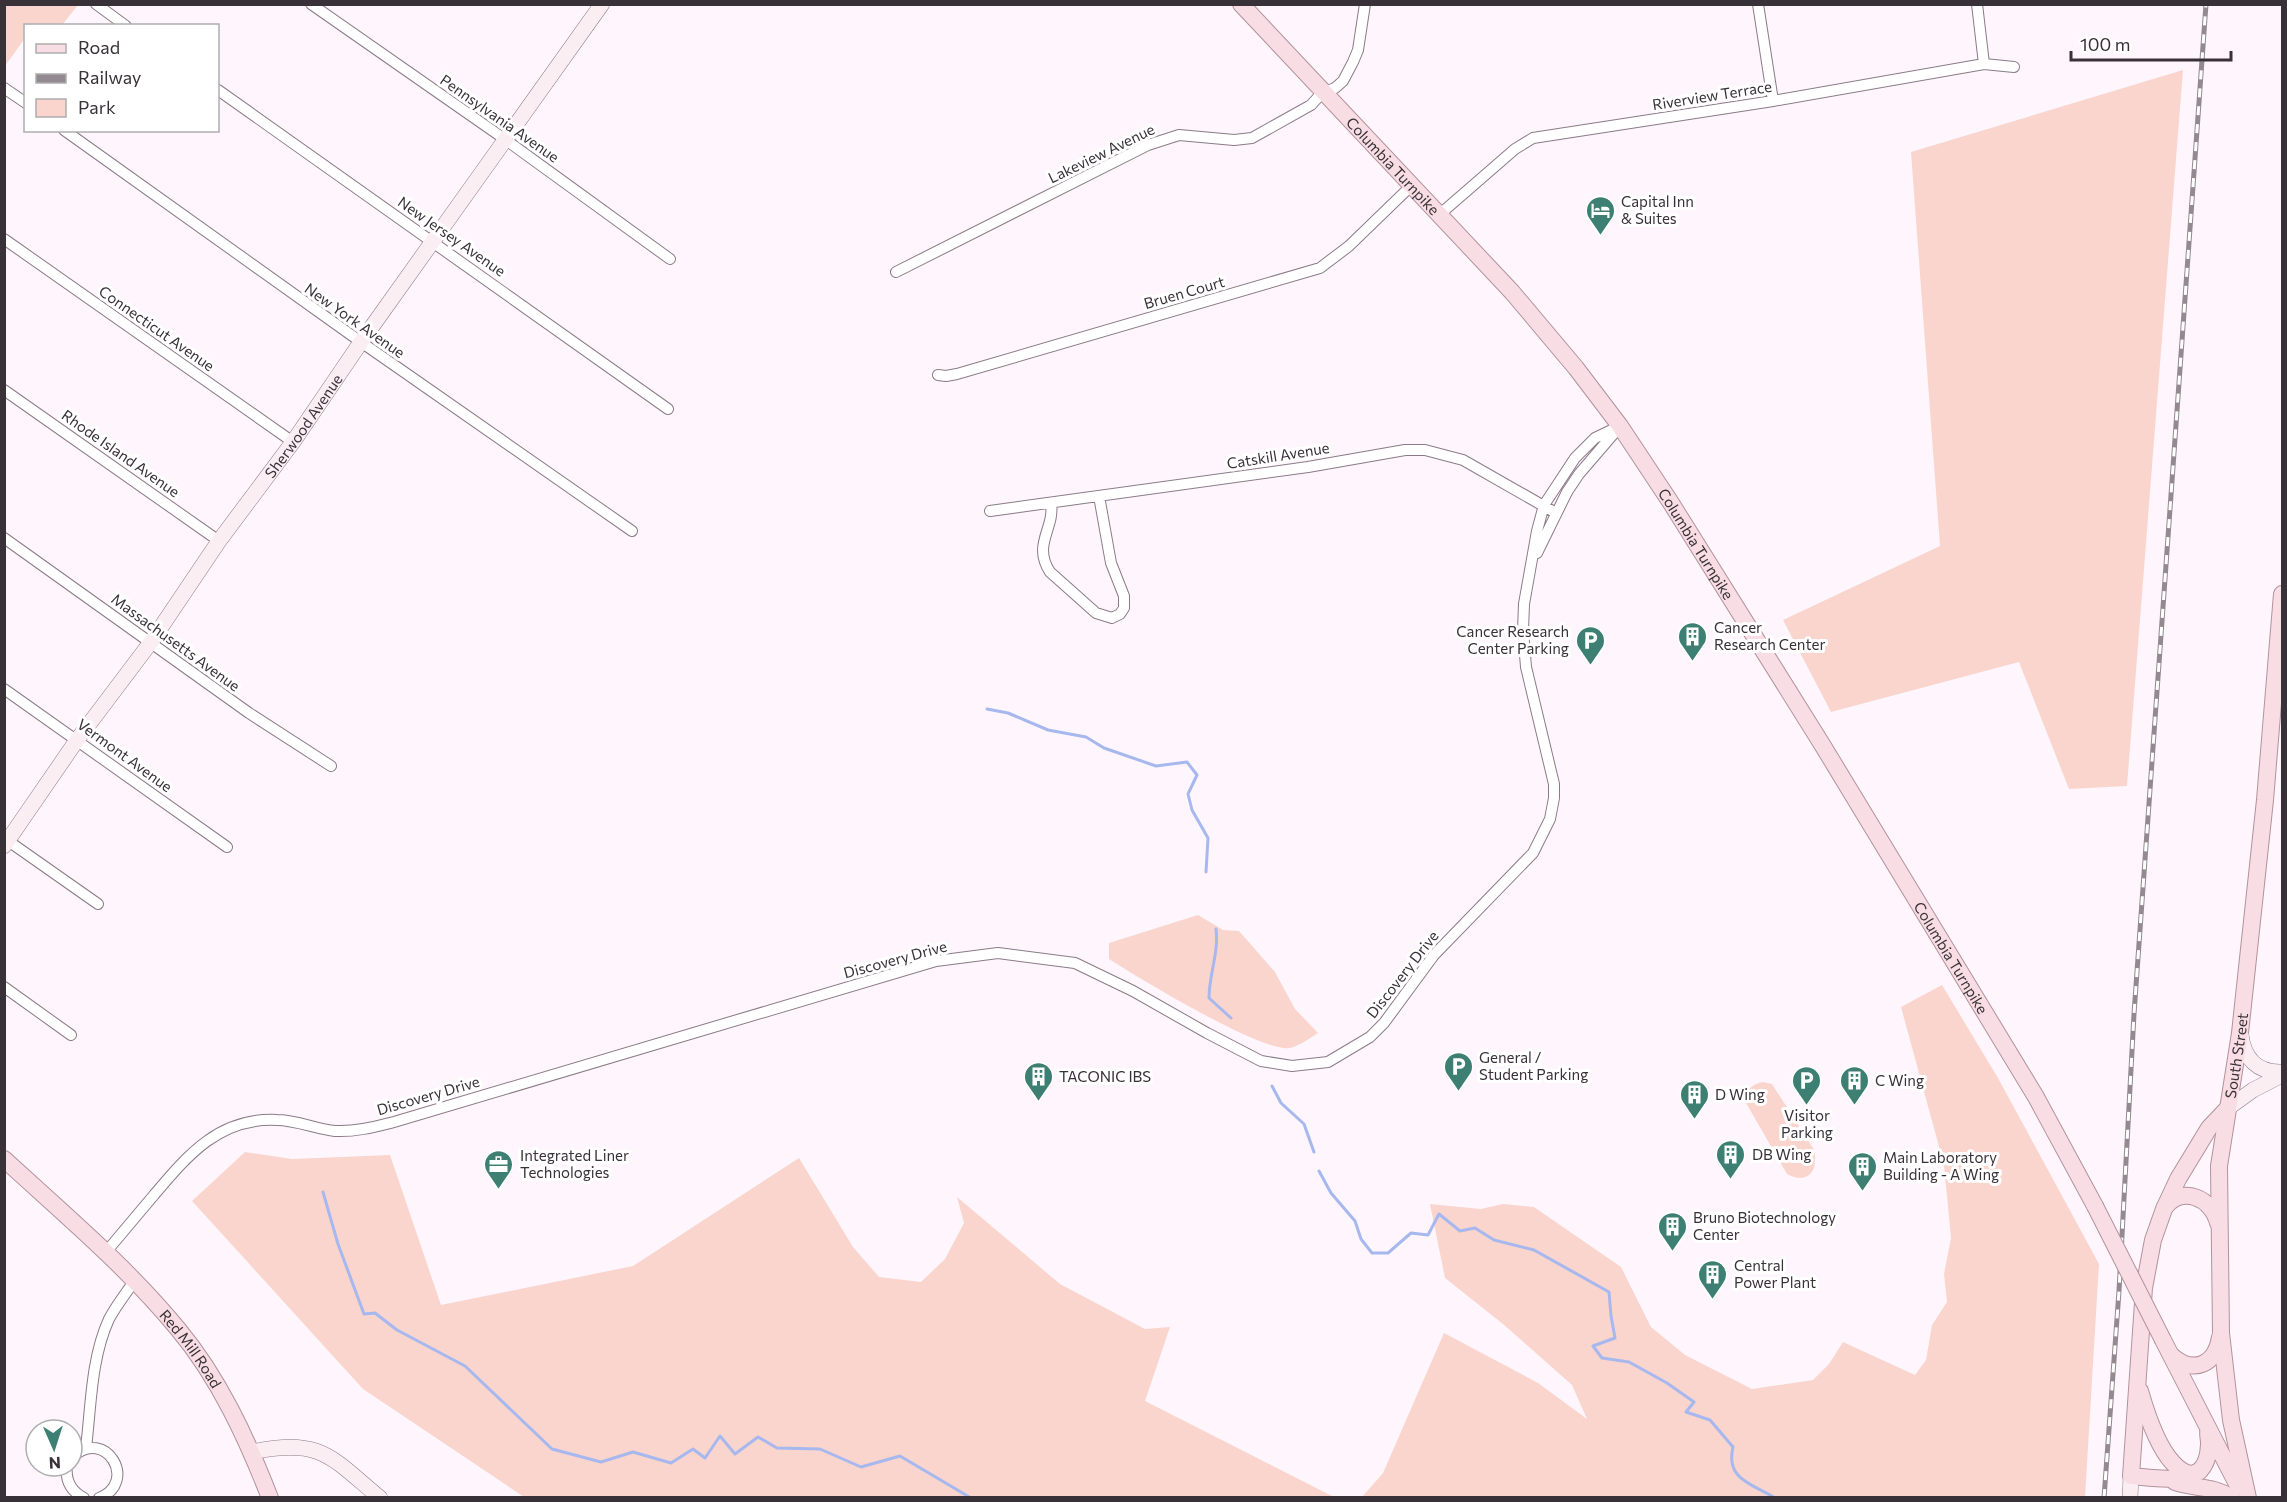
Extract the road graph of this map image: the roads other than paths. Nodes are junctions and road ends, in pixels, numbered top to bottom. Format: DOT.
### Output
graph roads {
  1 [pos="96,4"];
  2 [pos="311,4"];
  3 [pos="602,4"];
  4 [pos="1241,4"];
  5 [pos="1365,4"];
  6 [pos="1758,4"];
  7 [pos="1977,4"];
  8 [pos="123,24"];
  9 [pos="1984,64"];
  10 [pos="2014,67"];
  11 [pos="4,88"];
  12 [pos="219,91"];
  13 [pos="1322,93"];
  14 [pos="1773,101"];
  15 [pos="24,102"];
  16 [pos="67,132"];
  17 [pos="506,140"];
  18 [pos="1411,186"];
  19 [pos="1439,215"];
  20 [pos="4,239"];
  21 [pos="434,241"];
  22 [pos="670,259"];
  23 [pos="896,272"];
  24 [pos="361,342"];
  25 [pos="938,375"];
  26 [pos="4,390"];
  27 [pos="668,409"];
  28 [pos="1620,426"];
  29 [pos="293,442"];
  30 [pos="1098,496"];
  31 [pos="1051,503"];
  32 [pos="1544,505"];
  33 [pos="990,511"];
  34 [pos="1556,513"];
  35 [pos="632,531"];
  36 [pos="4,538"];
  37 [pos="219,540"];
  38 [pos="1531,564"];
  39 [pos="2283,594"];
  40 [pos="151,642"];
  41 [pos="4,689"];
  42 [pos="77,740"];
  43 [pos="332,766"];
  44 [pos="6,842"];
  45 [pos="227,847"];
  46 [pos="98,904"];
  47 [pos="4,987"];
  48 [pos="2240,1033"];
  49 [pos="71,1035"];
  50 [pos="2283,1074"];
  51 [pos="2228,1108"];
  52 [pos="6,1166"];
  53 [pos="2164,1209"];
  54 [pos="2219,1226"];
  55 [pos="106,1251"];
  56 [pos="135,1280"];
  57 [pos="2221,1333"];
  58 [pos="2172,1356"];
  59 [pos="2138,1378"];
  60 [pos="2206,1423"];
  61 [pos="86,1448"];
  62 [pos="252,1452"];
  63 [pos="2200,1471"];
  64 [pos="2131,1476"];
  65 [pos="67,1478"];
  66 [pos="2166,1479"];
  67 [pos="84,1497"];
  68 [pos="99,1497"];
  69 [pos="270,1497"];
  70 [pos="380,1497"];
  71 [pos="2130,1497"];
  72 [pos="2232,1497"];
  73 [pos="2246,1497"];
  1 -- 8 [label="street"];
  2 -- 17 [label="street, Pennsylvania Avenue"];
  3 -- 17 [label="street, Sherwood Avenue"];
  4 -- 13 [label="main road, Columbia Turnpike"];
  5 -- 13 [label="street, Lakeview Avenue"];
  6 -- 14 [label="street"];
  7 -- 9 [label="street"];
  9 -- 10 [label="street, Riverview Terrace"];
  9 -- 14 [label="street, Riverview Terrace"];
  11 -- 15 [label="street"];
  12 -- 21 [label="street, New Jersey Avenue"];
  13 -- 18 [label="main road, Columbia Turnpike"];
  13 -- 23 [label="street, Lakeview Avenue"];
  14 -- 19 [label="street, Riverview Terrace"];
  16 -- 24 [label="street, New York Avenue"];
  17 -- 21 [label="street, Sherwood Avenue"];
  17 -- 22 [label="street, Pennsylvania Avenue"];
  18 -- 19 [label="main road, Columbia Turnpike"];
  18 -- 25 [label="street, Bruen Court"];
  19 -- 28 [label="main road, Columbia Turnpike"];
  20 -- 29 [label="street, Connecticut Avenue"];
  21 -- 24 [label="street, Sherwood Avenue"];
  21 -- 27 [label="street, New Jersey Avenue"];
  24 -- 29 [label="street, Sherwood Avenue"];
  24 -- 35 [label="street, New York Avenue"];
  26 -- 37 [label="street, Rhode Island Avenue"];
  28 -- 32 [label="street, Discovery Drive"];
  28 -- 34 [label="street, Discovery Drive"];
  28 -- 58 [label="main road, Columbia Turnpike, bridge"];
  29 -- 37 [label="street, Sherwood Avenue"];
  30 -- 31 [label="street, Catskill Avenue"];
  30 -- 31 [label="street"];
  30 -- 32 [label="street, Catskill Avenue"];
  31 -- 33 [label="street, Catskill Avenue"];
  32 -- 34 [label="street, Catskill Avenue"];
  32 -- 38 [label="street, Discovery Drive"];
  34 -- 38 [label="street, Discovery Drive"];
  36 -- 40 [label="street, Massachusetts Avenue"];
  37 -- 40 [label="street, Sherwood Avenue"];
  38 -- 55 [label="street, Discovery Drive"];
  39 -- 48 [label="main road, South Street"];
  40 -- 42 [label="street, Sherwood Avenue"];
  40 -- 43 [label="street, Massachusetts Avenue"];
  41 -- 42 [label="street, Vermont Avenue"];
  42 -- 44 [label="street, Sherwood Avenue"];
  42 -- 45 [label="street, Vermont Avenue"];
  44 -- 46 [label="street"];
  47 -- 49 [label="street"];
  48 -- 50 [label="street"];
  48 -- 51 [label="main road, South Street"];
  50 -- 51 [label="street"];
  51 -- 53 [label="main road, South Street"];
  51 -- 54 [label="main road"];
  52 -- 55 [label="main road, Red Mill Road"];
  53 -- 54 [label="main road"];
  53 -- 59 [label="main road, South Street"];
  54 -- 57 [label="main road"];
  55 -- 56 [label="main road, Red Mill Road"];
  56 -- 61 [label="street"];
  56 -- 62 [label="main road, Red Mill Road"];
  57 -- 58 [label="main road"];
  57 -- 73 [label="main road"];
  58 -- 60 [label="main road"];
  59 -- 63 [label="main road"];
  59 -- 64 [label="main road, South Street"];
  60 -- 63 [label="main road"];
  60 -- 73 [label="main road"];
  61 -- 68 [label="street"];
  62 -- 69 [label="main road, Red Mill Road"];
  62 -- 70 [label="street"];
  63 -- 66 [label="main road"];
  64 -- 66 [label="main road"];
  64 -- 71 [label="street, South Street"];
  65 -- 67 [label="street"];
  66 -- 72 [label="main road"];
}
